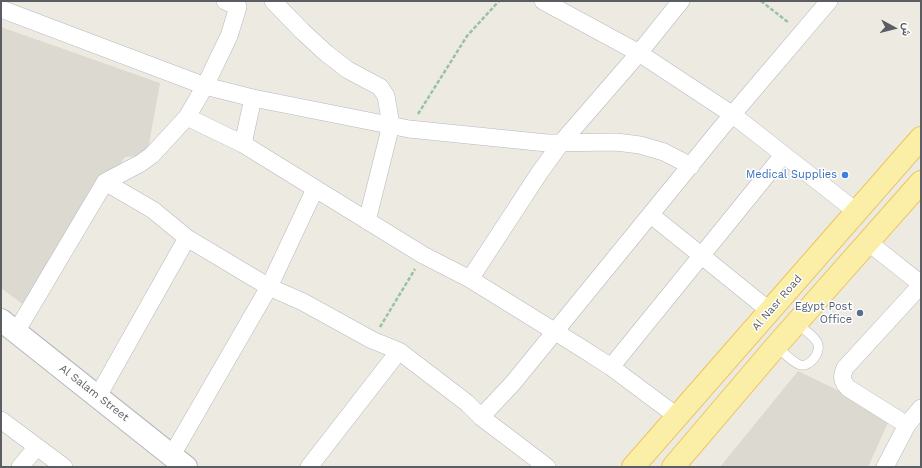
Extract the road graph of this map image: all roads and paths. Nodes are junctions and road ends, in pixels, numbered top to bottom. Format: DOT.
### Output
graph roads {
  1 [pos="273,1"];
  2 [pos="499,1"];
  3 [pos="542,1"];
  4 [pos="681,1"];
  5 [pos="761,1"];
  6 [pos="829,1"];
  7 [pos="234,3"];
  8 [pos="1,9"];
  9 [pos="801,33"];
  10 [pos="639,52"];
  11 [pos="205,86"];
  12 [pos="253,98"];
  13 [pos="733,115"];
  14 [pos="187,117"];
  15 [pos="391,125"];
  16 [pos="409,129"];
  17 [pos="921,138"];
  18 [pos="562,143"];
  19 [pos="243,144"];
  20 [pos="783,155"];
  21 [pos="691,166"];
  22 [pos="105,182"];
  23 [pos="921,182"];
  24 [pos="315,189"];
  25 [pos="857,212"];
  26 [pos="651,215"];
  27 [pos="368,221"];
  28 [pos="187,238"];
  29 [pos="868,242"];
  30 [pos="423,255"];
  31 [pos="701,255"];
  32 [pos="470,279"];
  33 [pos="921,285"];
  34 [pos="269,287"];
  35 [pos="770,311"];
  36 [pos="797,323"];
  37 [pos="9,326"];
  38 [pos="555,332"];
  39 [pos="372,340"];
  40 [pos="776,346"];
  41 [pos="399,351"];
  42 [pos="610,367"];
  43 [pos="98,396"];
  44 [pos="678,416"];
  45 [pos="481,417"];
  46 [pos="916,418"];
  47 [pos="1,420"];
  48 [pos="36,448"];
  49 [pos="179,461"];
  50 [pos="20,467"];
  51 [pos="64,467"];
  52 [pos="309,467"];
  53 [pos="547,467"];
  54 [pos="633,467"];
  55 [pos="673,467"];
  56 [pos="885,467"];
  1 -- 15 [label="street"];
  2 -- 16 [label="path"];
  3 -- 10 [label="street"];
  4 -- 10 [label="street"];
  5 -- 9 [label="path"];
  6 -- 9 [label="street"];
  7 -- 11 [label="street"];
  8 -- 11 [label="street"];
  9 -- 13 [label="street"];
  10 -- 13 [label="street"];
  10 -- 18 [label="street"];
  11 -- 12 [label="street"];
  11 -- 14 [label="street"];
  12 -- 15 [label="street"];
  12 -- 19 [label="street"];
  13 -- 20 [label="street"];
  13 -- 21 [label="street"];
  14 -- 19 [label="street"];
  14 -- 22 [label="street"];
  15 -- 16 [label="street"];
  15 -- 27 [label="street"];
  16 -- 18 [label="street"];
  17 -- 25 [label="main road, Al Nasr Road"];
  18 -- 21 [label="street"];
  18 -- 32 [label="street"];
  19 -- 24 [label="street"];
  20 -- 25 [label="street"];
  20 -- 31 [label="street"];
  21 -- 26 [label="street"];
  22 -- 28 [label="street"];
  22 -- 37 [label="street"];
  23 -- 29 [label="main road"];
  24 -- 27 [label="street"];
  24 -- 34 [label="street"];
  25 -- 35 [label="main road, Al Nasr Road"];
  26 -- 31 [label="street"];
  26 -- 38 [label="street"];
  27 -- 30 [label="street"];
  28 -- 34 [label="street"];
  28 -- 43 [label="street"];
  29 -- 33 [label="street"];
  29 -- 36 [label="main road"];
  30 -- 32 [label="street"];
  30 -- 39 [label="path"];
  31 -- 35 [label="street"];
  31 -- 42 [label="street"];
  32 -- 38 [label="street"];
  33 -- 46 [label="street"];
  34 -- 39 [label="street"];
  34 -- 49 [label="street"];
  35 -- 44 [label="main road, Al Nasr Road"];
  36 -- 40 [label="main road"];
  36 -- 40 [label="lane"];
  37 -- 43 [label="street, Al Salam Street"];
  38 -- 42 [label="street"];
  38 -- 45 [label="street"];
  39 -- 41 [label="street"];
  40 -- 55 [label="main road"];
  41 -- 45 [label="street"];
  41 -- 52 [label="street"];
  42 -- 44 [label="street"];
  43 -- 49 [label="street, Al Salam Street"];
  44 -- 54 [label="main road, Al Nasr Road"];
  45 -- 53 [label="street"];
  46 -- 56 [label="street"];
  47 -- 48 [label="street"];
  48 -- 50 [label="street"];
  48 -- 51 [label="street"];
}
